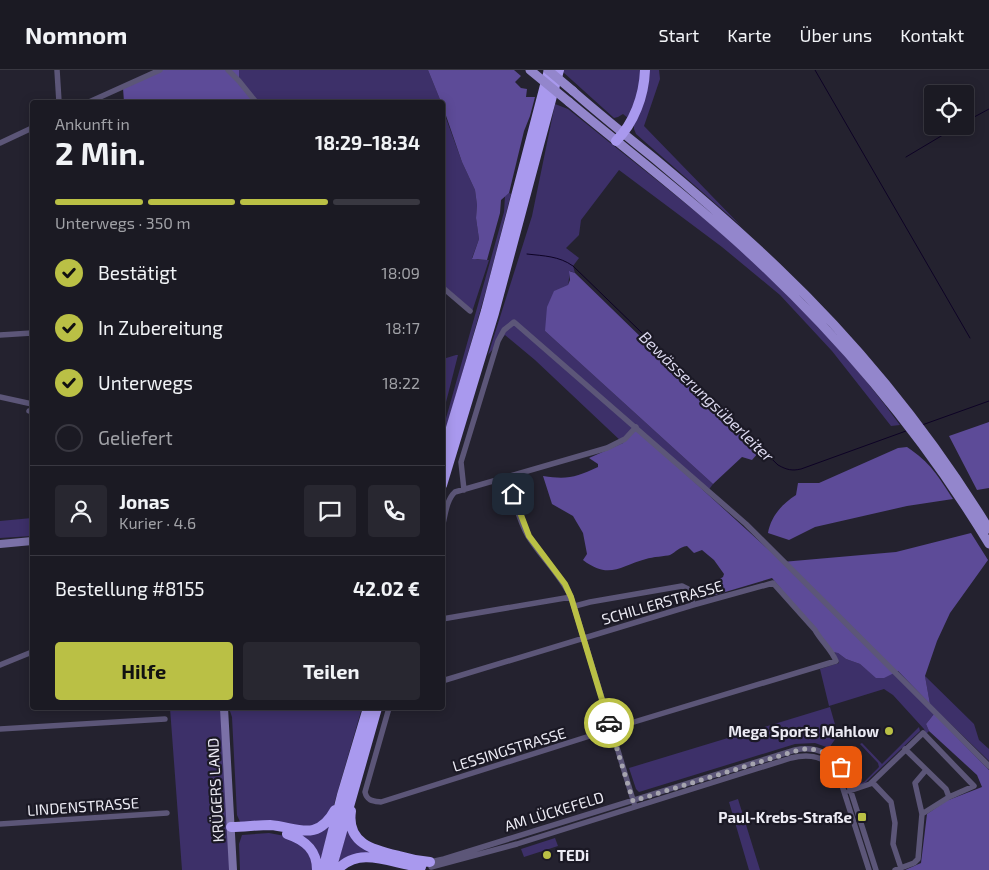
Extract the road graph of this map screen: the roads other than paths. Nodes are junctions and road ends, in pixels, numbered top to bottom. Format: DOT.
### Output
graph roads {
  1 [pos="57,70"];
  2 [pos="160,70"];
  3 [pos="228,70"];
  4 [pos="530,70"];
  5 [pos="548,70"];
  6 [pos="558,70"];
  7 [pos="638,70"];
  8 [pos="645,70"];
  9 [pos="60,100"];
  10 [pos="94,100"];
  11 [pos="254,100"];
  12 [pos="30,129"];
  13 [pos="622,132"];
  14 [pos="616,141"];
  15 [pos="0,142"];
  16 [pos="445,292"];
  17 [pos="470,312"];
  18 [pos="30,333"];
  19 [pos="0,335"];
  20 [pos="0,397"];
  21 [pos="30,404"];
  22 [pos="909,419"];
  23 [pos="636,427"];
  24 [pos="924,439"];
  25 [pos="445,448"];
  26 [pos="445,475"];
  27 [pos="507,477"];
  28 [pos="464,490"];
  29 [pos="445,518"];
  30 [pos="989,529"];
  31 [pos="30,541"];
  32 [pos="0,544"];
  33 [pos="989,544"];
  34 [pos="571,597"];
  35 [pos="693,604"];
  36 [pos="575,606"];
  37 [pos="445,618"];
  38 [pos="584,638"];
  39 [pos="30,653"];
  40 [pos="836,661"];
  41 [pos="0,666"];
  42 [pos="445,680"];
  43 [pos="224,710"];
  44 [pos="367,710"];
  45 [pos="376,710"];
  46 [pos="388,710"];
  47 [pos="165,719"];
  48 [pos="0,729"];
  49 [pos="611,730"];
  50 [pos="906,749"];
  51 [pos="989,766"];
  52 [pos="926,770"];
  53 [pos="358,772"];
  54 [pos="872,782"];
  55 [pos="848,792"];
  56 [pos="342,795"];
  57 [pos="949,797"];
  58 [pos="634,804"];
  59 [pos="167,812"];
  60 [pos="922,814"];
  61 [pos="0,824"];
  62 [pos="231,830"];
  63 [pos="430,866"];
  64 [pos="898,869"];
  65 [pos="233,870"];
  66 [pos="317,870"];
  67 [pos="323,870"];
  68 [pos="331,870"];
  69 [pos="337,870"];
  70 [pos="869,870"];
  71 [pos="876,870"];
  1 -- 9 [label="street"];
  2 -- 10 [label="street"];
  3 -- 11 [label="street"];
  4 -- 14 [label="main road, bridge"];
  5 -- 13 [label="main road, bridge"];
  5 -- 25 [label="highway"];
  6 -- 26 [label="highway"];
  7 -- 13 [label="highway"];
  8 -- 13 [label="highway"];
  12 -- 15 [label="street"];
  13 -- 14 [label="highway"];
  13 -- 22 [label="main road"];
  14 -- 22 [label="main road"];
  16 -- 17 [label="street"];
  18 -- 19 [label="street"];
  20 -- 21 [label="street"];
  22 -- 24 [label="main road"];
  23 -- 27 [label="street"];
  23 -- 28 [label="street"];
  23 -- 51 [label="street"];
  24 -- 30 [label="main road"];
  24 -- 33 [label="main road"];
  27 -- 28 [label="street"];
  27 -- 34 [label="street"];
  28 -- 29 [label="street"];
  31 -- 32 [label="street"];
  34 -- 36 [label="street"];
  34 -- 37 [label="street"];
  35 -- 36 [label="street"];
  35 -- 38 [label="street, SCHILLERSTRASSE"];
  35 -- 40 [label="street, SCHILLERSTRASSE"];
  36 -- 38 [label="street"];
  38 -- 42 [label="street, SCHILLERSTRASSE"];
  38 -- 49 [label="street"];
  39 -- 41 [label="street"];
  40 -- 49 [label="street, LESSINGSTRASSE"];
  43 -- 62 [label="street, KRÜGERS LAND"];
  44 -- 56 [label="highway"];
  45 -- 53 [label="highway"];
  46 -- 49 [label="street, LESSINGSTRASSE"];
  47 -- 48 [label="street"];
  49 -- 58 [label="street"];
  50 -- 52 [label="street"];
  50 -- 54 [label="street"];
  50 -- 57 [label="street"];
  52 -- 57 [label="street"];
  52 -- 60 [label="street"];
  53 -- 63 [label="highway"];
  53 -- 68 [label="highway"];
  54 -- 55 [label="street"];
  54 -- 64 [label="street"];
  55 -- 58 [label="street, AM LÜCKEFELD"];
  55 -- 70 [label="street, AM LÜCKEFELD"];
  55 -- 71 [label="street, AM LÜCKEFELD"];
  56 -- 62 [label="highway"];
  56 -- 67 [label="highway"];
  57 -- 60 [label="street"];
  58 -- 63 [label="street, AM LÜCKEFELD"];
  59 -- 61 [label="street, LINDENSTRASSE"];
  60 -- 64 [label="street"];
  62 -- 65 [label="street, KRÜGERS LAND"];
  62 -- 66 [label="highway"];
  63 -- 69 [label="highway"];
}
